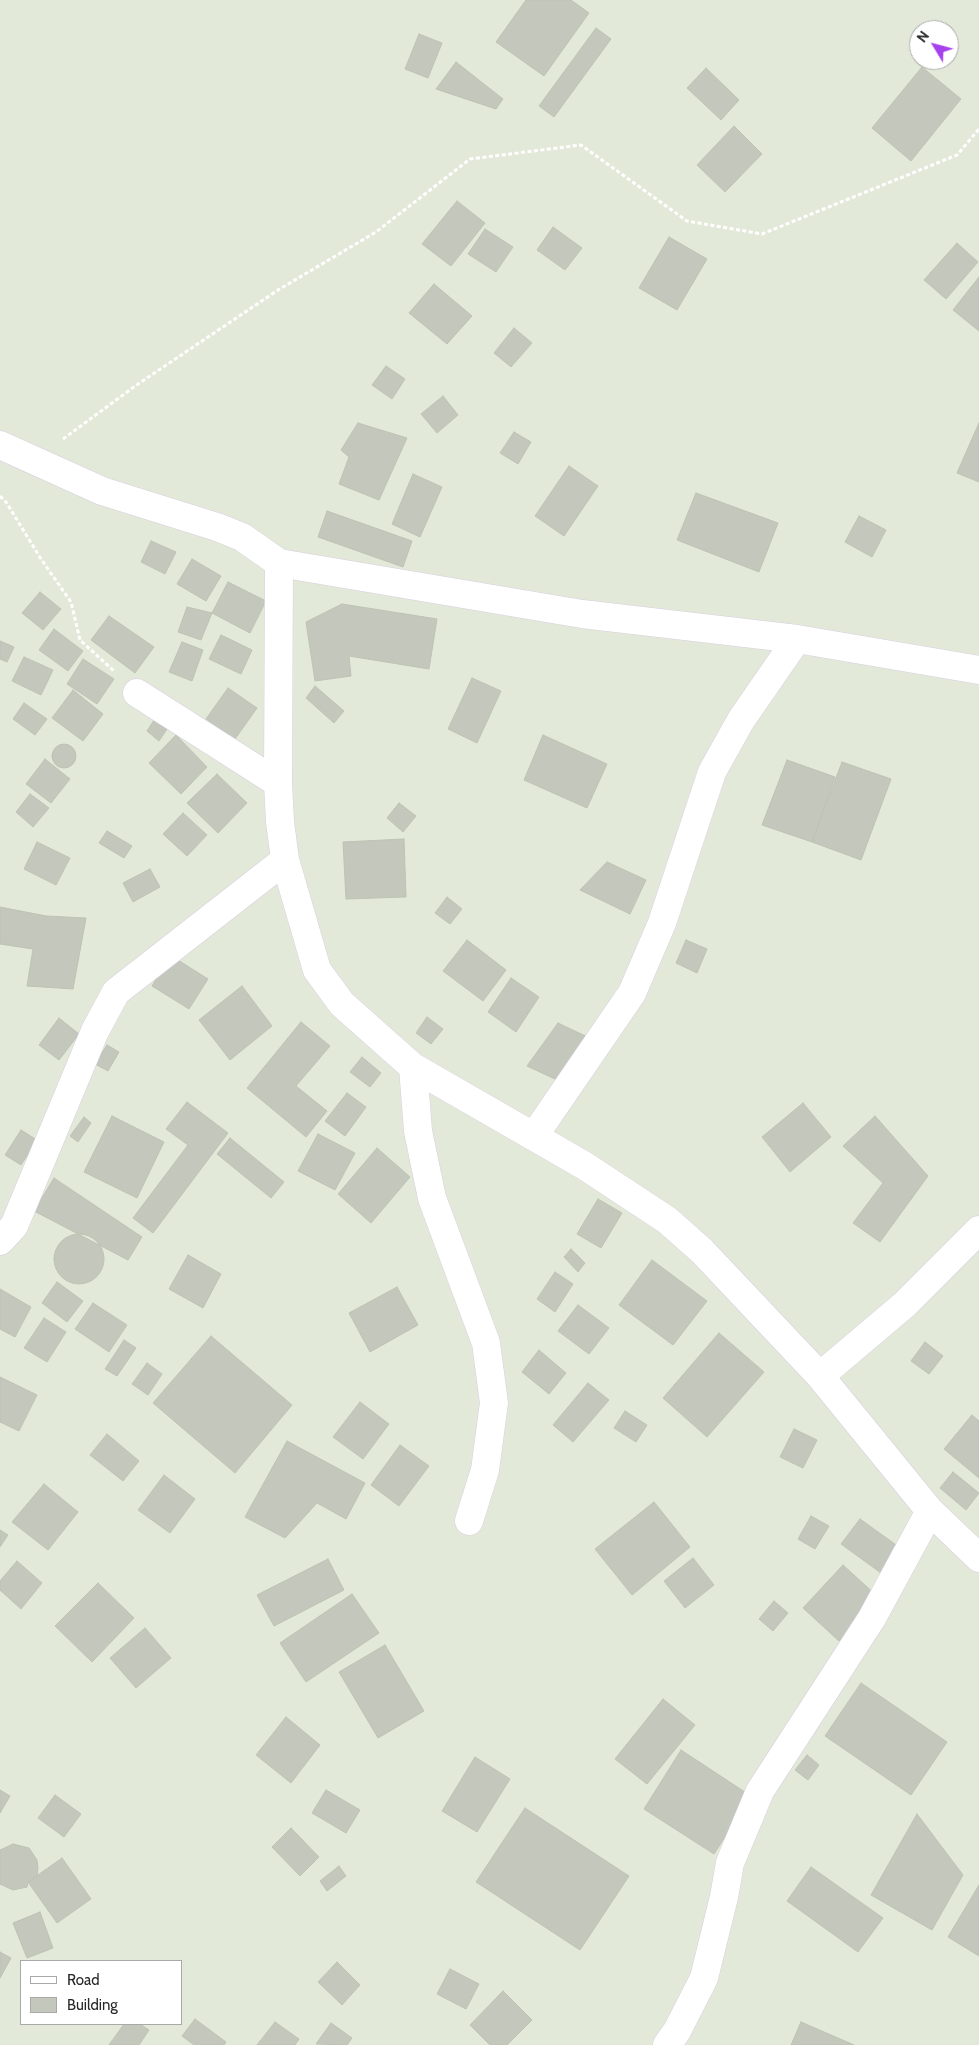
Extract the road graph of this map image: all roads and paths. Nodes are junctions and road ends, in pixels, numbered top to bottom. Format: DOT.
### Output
graph roads {
  1 [pos="979,130"];
  2 [pos="0,445"];
  3 [pos="34,461"];
  4 [pos="0,496"];
  5 [pos="279,563"];
  6 [pos="798,639"];
  7 [pos="979,670"];
  8 [pos="137,693"];
  9 [pos="278,783"];
  10 [pos="285,860"];
  11 [pos="413,1067"];
  12 [pos="534,1136"];
  13 [pos="979,1230"];
  14 [pos="0,1241"];
  15 [pos="820,1376"];
  16 [pos="930,1511"];
  17 [pos="469,1521"];
  18 [pos="979,1558"];
  19 [pos="667,2045"];
  1 -- 3 [label="path"];
  2 -- 3 [label="street"];
  3 -- 5 [label="street"];
  4 -- 8 [label="path"];
  5 -- 6 [label="street"];
  5 -- 9 [label="street"];
  6 -- 7 [label="street"];
  6 -- 12 [label="street"];
  8 -- 9 [label="street"];
  9 -- 10 [label="street"];
  10 -- 11 [label="street"];
  10 -- 14 [label="street"];
  11 -- 12 [label="street"];
  11 -- 17 [label="street"];
  12 -- 15 [label="street"];
  13 -- 15 [label="street"];
  15 -- 16 [label="street"];
  16 -- 18 [label="street"];
  16 -- 19 [label="street"];
}
